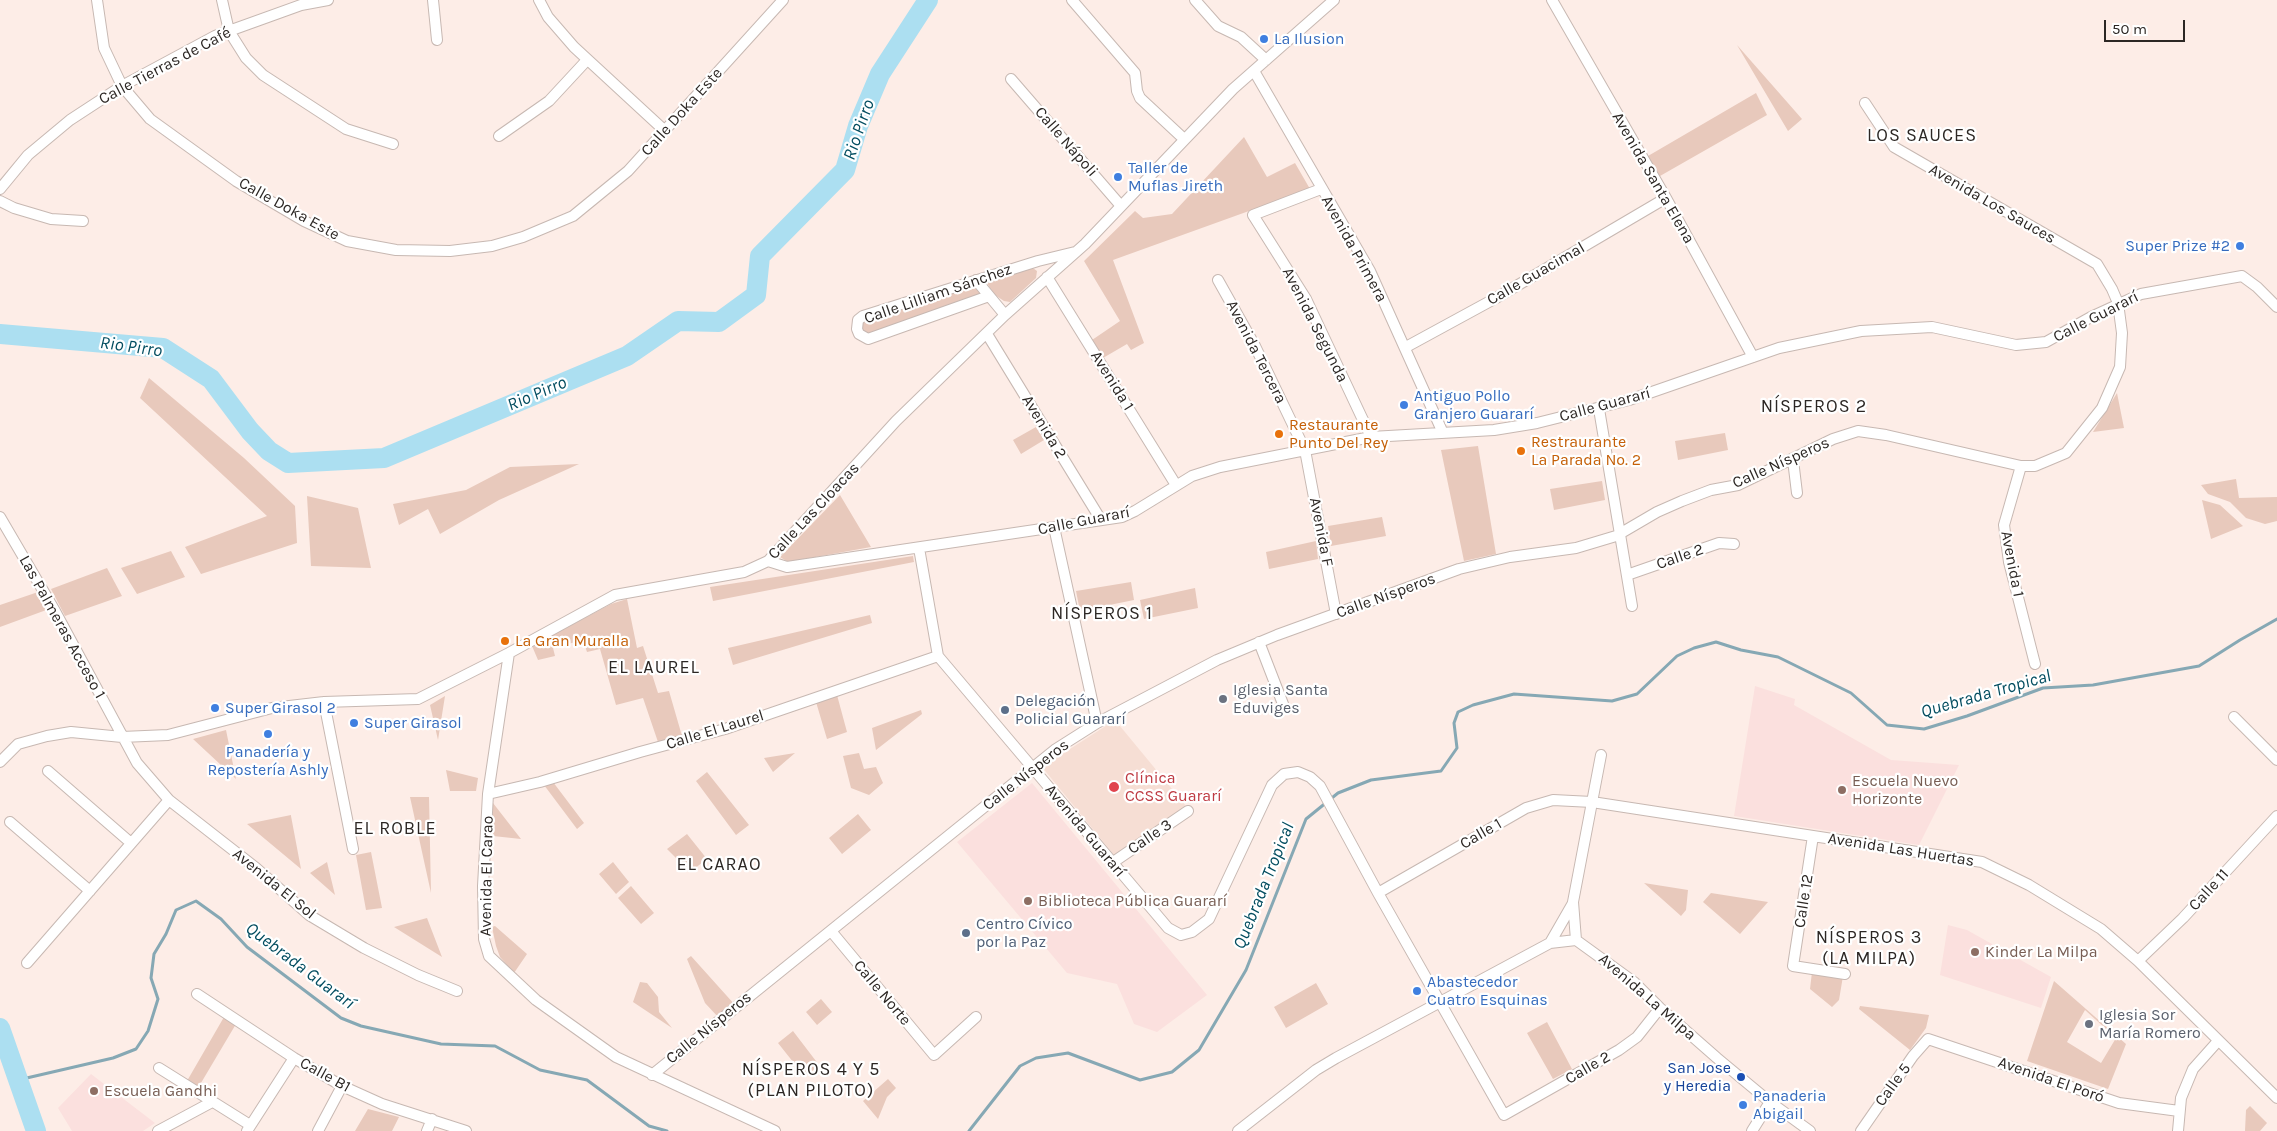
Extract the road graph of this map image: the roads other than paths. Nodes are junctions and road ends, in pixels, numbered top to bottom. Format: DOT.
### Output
graph roads {
  1 [pos="97,0"];
  2 [pos="222,0"];
  3 [pos="328,0"];
  4 [pos="434,0"];
  5 [pos="539,0"];
  6 [pos="782,0"];
  7 [pos="1072,0"];
  8 [pos="1195,0"];
  9 [pos="1334,0"];
  10 [pos="1552,0"];
  11 [pos="229,31"];
  12 [pos="436,40"];
  13 [pos="587,60"];
  14 [pos="1266,60"];
  15 [pos="1254,71"];
  16 [pos="1012,79"];
  17 [pos="122,86"];
  18 [pos="1866,103"];
  19 [pos="665,131"];
  20 [pos="499,136"];
  21 [pos="1184,139"];
  22 [pos="393,144"];
  23 [pos="0,189"];
  24 [pos="1320,189"];
  25 [pos="1666,198"];
  26 [pos="0,201"];
  27 [pos="1121,206"];
  28 [pos="83,221"];
  29 [pos="1078,251"];
  30 [pos="1047,277"];
  31 [pos="976,280"];
  32 [pos="1218,280"];
  33 [pos="988,296"];
  34 [pos="2118,303"];
  35 [pos="2277,307"];
  36 [pos="1005,315"];
  37 [pos="987,334"];
  38 [pos="1406,347"];
  39 [pos="1753,358"];
  40 [pos="1599,409"];
  41 [pos="1443,433"];
  42 [pos="1371,437"];
  43 [pos="1305,450"];
  44 [pos="1793,460"];
  45 [pos="2021,466"];
  46 [pos="1176,485"];
  47 [pos="1797,492"];
  48 [pos="0,517"];
  49 [pos="1101,520"];
  50 [pos="1054,527"];
  51 [pos="1621,534"];
  52 [pos="1734,544"];
  53 [pos="919,548"];
  54 [pos="768,561"];
  55 [pos="1628,575"];
  56 [pos="1632,606"];
  57 [pos="1336,614"];
  58 [pos="1259,642"];
  59 [pos="509,654"];
  60 [pos="938,656"];
  61 [pos="2035,664"];
  62 [pos="324,702"];
  63 [pos="1283,704"];
  64 [pos="2234,717"];
  65 [pos="1097,723"];
  66 [pos="122,737"];
  67 [pos="1601,755"];
  68 [pos="2277,760"];
  69 [pos="0,762"];
  70 [pos="1033,768"];
  71 [pos="48,771"];
  72 [pos="488,794"];
  73 [pos="169,800"];
  74 [pos="1592,802"];
  75 [pos="1188,811"];
  76 [pos="2277,816"];
  77 [pos="10,822"];
  78 [pos="1813,836"];
  79 [pos="131,842"];
  80 [pos="353,849"];
  81 [pos="1112,863"];
  82 [pos="90,891"];
  83 [pos="1378,893"];
  84 [pos="1573,902"];
  85 [pos="831,931"];
  86 [pos="1576,940"];
  87 [pos="1550,943"];
  88 [pos="2138,962"];
  89 [pos="27,963"];
  90 [pos="1846,974"];
  91 [pos="456,991"];
  92 [pos="197,994"];
  93 [pos="1440,1004"];
  94 [pos="1660,1008"];
  95 [pos="976,1017"];
  96 [pos="1926,1040"];
  97 [pos="2218,1041"];
  98 [pos="294,1058"];
  99 [pos="159,1068"];
  100 [pos="652,1075"];
  101 [pos="342,1086"];
  102 [pos="2277,1098"];
  103 [pos="212,1102"];
  104 [pos="1770,1102"];
  105 [pos="2179,1111"];
  106 [pos="1504,1115"];
  107 [pos="432,1120"];
  108 [pos="249,1128"];
  109 [pos="158,1131"];
  110 [pos="318,1131"];
  111 [pos="427,1131"];
  112 [pos="466,1131"];
  113 [pos="775,1131"];
  114 [pos="1238,1131"];
  115 [pos="1752,1131"];
  116 [pos="1810,1131"];
  117 [pos="1860,1131"];
  118 [pos="2178,1131"];
  1 -- 17 [label="street, Calle Doka Este"];
  2 -- 11 [label="street"];
  3 -- 11 [label="street, Calle Tierras de Café"];
  4 -- 12 [label="street"];
  5 -- 13 [label="street"];
  6 -- 19 [label="street, Calle Doka Este"];
  7 -- 21 [label="street"];
  8 -- 14 [label="street"];
  9 -- 14 [label="street, Calle Las Cloacas"];
  10 -- 25 [label="street, Avenida Santa Elena"];
  11 -- 17 [label="street, Calle Tierras de Café"];
  11 -- 22 [label="street"];
  13 -- 19 [label="street"];
  13 -- 20 [label="street"];
  14 -- 15 [label="street, Calle Las Cloacas"];
  15 -- 21 [label="street, Calle Las Cloacas"];
  15 -- 24 [label="street, Avenida Primera"];
  16 -- 27 [label="street, Calle Nápoli"];
  17 -- 19 [label="street, Calle Doka Este"];
  17 -- 23 [label="street, Calle Tierras de Café"];
  18 -- 34 [label="street, Avenida Los Sauces"];
  21 -- 27 [label="street, Calle Las Cloacas"];
  24 -- 38 [label="street, Avenida Primera"];
  24 -- 42 [label="street, Avenida Segunda"];
  25 -- 38 [label="street, Calle Guacimal"];
  25 -- 39 [label="street, Avenida Santa Elena"];
  26 -- 28 [label="street"];
  27 -- 29 [label="street, Calle Las Cloacas"];
  29 -- 30 [label="street, Calle Las Cloacas"];
  29 -- 31 [label="street, Calle Lilliam Sánchez"];
  30 -- 36 [label="street, Calle Las Cloacas"];
  30 -- 46 [label="street, Avenida 1"];
  31 -- 33 [label="street"];
  31 -- 33 [label="street, Calle Lilliam Sánchez"];
  32 -- 43 [label="street, Avenida Tercera"];
  33 -- 36 [label="street"];
  34 -- 35 [label="street, Calle Guararí"];
  34 -- 39 [label="street, Calle Guararí"];
  34 -- 45 [label="street, Calle Nísperos"];
  36 -- 37 [label="street, Calle Las Cloacas"];
  37 -- 49 [label="street, Avenida 2"];
  37 -- 54 [label="street, Calle Las Cloacas"];
  38 -- 41 [label="street, Avenida Primera"];
  39 -- 40 [label="street, Calle Guararí"];
  40 -- 41 [label="street, Calle Guararí"];
  40 -- 51 [label="street"];
  41 -- 42 [label="street, Calle Guararí"];
  42 -- 43 [label="street, Calle Guararí"];
  43 -- 46 [label="street, Calle Guararí"];
  43 -- 57 [label="street, Avenida F"];
  44 -- 45 [label="street, Calle Nísperos"];
  44 -- 47 [label="street"];
  44 -- 51 [label="street, Calle Nísperos"];
  45 -- 61 [label="street, Avenida 1"];
  46 -- 49 [label="street, Calle Guararí"];
  48 -- 66 [label="street, Las Palmeras Acceso 1"];
  49 -- 50 [label="street, Calle Guararí"];
  50 -- 53 [label="street, Calle Guararí"];
  50 -- 65 [label="street"];
  51 -- 55 [label="street"];
  51 -- 57 [label="street, Calle Nísperos"];
  52 -- 55 [label="street, Calle 2"];
  53 -- 54 [label="street, Calle Guararí"];
  53 -- 60 [label="street"];
  54 -- 59 [label="street, Calle Las Cloacas"];
  55 -- 56 [label="street"];
  57 -- 58 [label="street, Calle Nísperos"];
  58 -- 63 [label="street"];
  58 -- 65 [label="street, Calle Nísperos"];
  59 -- 62 [label="street, Calle Las Cloacas"];
  59 -- 72 [label="street, Avenida El Carao"];
  60 -- 70 [label="street, Avenida Guararí"];
  60 -- 72 [label="street, Calle El Laurel"];
  62 -- 66 [label="street, Calle Las Cloacas"];
  62 -- 80 [label="street"];
  64 -- 68 [label="street"];
  65 -- 70 [label="street, Calle Nísperos"];
  66 -- 69 [label="street, Calle Las Cloacas"];
  66 -- 73 [label="street, Avenida El Sol"];
  67 -- 74 [label="street"];
  70 -- 81 [label="street, Avenida Guararí"];
  70 -- 85 [label="street, Calle Nísperos"];
  71 -- 79 [label="street"];
  72 -- 100 [label="street, Avenida El Carao"];
  73 -- 79 [label="street"];
  73 -- 91 [label="street, Avenida El Sol"];
  74 -- 78 [label="street, Avenida Las Huertas"];
  74 -- 83 [label="street, Calle 1"];
  74 -- 84 [label="street"];
  75 -- 81 [label="street, Calle 3"];
  76 -- 88 [label="street, Calle 11"];
  77 -- 82 [label="street"];
  78 -- 88 [label="street, Avenida Las Huertas"];
  78 -- 90 [label="street, Calle 12"];
  79 -- 82 [label="street"];
  81 -- 83 [label="street, Avenida Guararí"];
  82 -- 89 [label="street"];
  83 -- 93 [label="street, Avenida Guararí"];
  84 -- 86 [label="street"];
  84 -- 87 [label="street"];
  85 -- 95 [label="street, Calle Norte"];
  85 -- 100 [label="street, Calle Nísperos"];
  86 -- 87 [label="street"];
  86 -- 94 [label="street, Avenida La Milpa"];
  87 -- 93 [label="street"];
  88 -- 97 [label="street, Avenida Las Huertas"];
  92 -- 98 [label="street, Calle B1"];
  93 -- 106 [label="street, Avenida Guararí"];
  93 -- 114 [label="street"];
  94 -- 104 [label="street, Avenida La Milpa"];
  94 -- 106 [label="street, Calle 2"];
  96 -- 105 [label="street, Avenida El Poró"];
  96 -- 117 [label="street, Calle 5"];
  97 -- 102 [label="street, Avenida Las Huertas"];
  97 -- 105 [label="street"];
  98 -- 101 [label="street, Calle B1"];
  98 -- 108 [label="street"];
  99 -- 103 [label="street"];
  100 -- 113 [label="street, Avenida El Carao"];
  101 -- 107 [label="street, Calle B1"];
  101 -- 110 [label="street"];
  103 -- 108 [label="street"];
  103 -- 109 [label="street"];
  104 -- 115 [label="street"];
  104 -- 116 [label="street, Avenida La Milpa"];
  105 -- 118 [label="street"];
  107 -- 111 [label="street"];
  107 -- 112 [label="street, Calle B1"];
}
